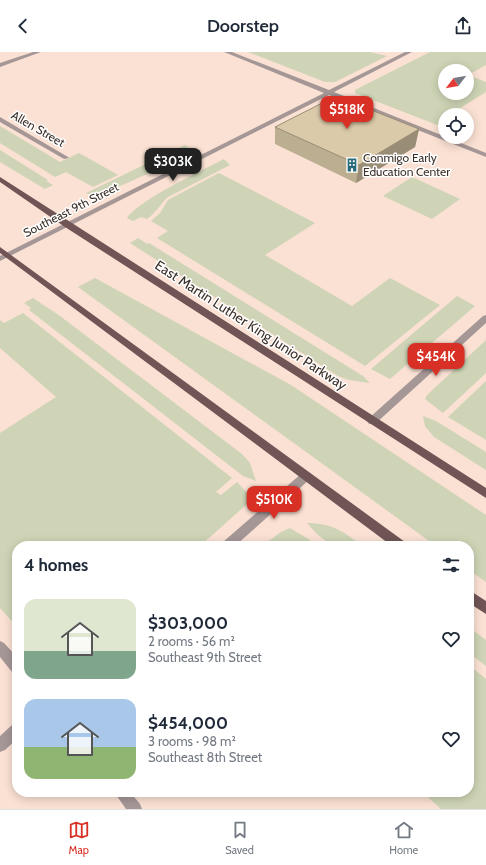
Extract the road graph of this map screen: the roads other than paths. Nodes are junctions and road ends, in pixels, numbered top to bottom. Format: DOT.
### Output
graph roads {
  1 [pos="38,52"];
  2 [pos="227,52"];
  3 [pos="409,52"];
  4 [pos="0,65"];
  5 [pos="329,92"];
  6 [pos="0,119"];
  7 [pos="486,155"];
  8 [pos="66,158"];
  9 [pos="0,180"];
  10 [pos="68,225"];
  11 [pos="0,249"];
  12 [pos="4,257"];
  13 [pos="486,318"];
  14 [pos="372,421"];
  15 [pos="306,476"];
  16 [pos="486,494"];
  17 [pos="233,541"];
  18 [pos="394,541"];
  19 [pos="474,600"];
  20 [pos="486,608"];
  21 [pos="0,647"];
  22 [pos="12,661"];
  23 [pos="12,734"];
  24 [pos="0,745"];
  25 [pos="125,797"];
  26 [pos="135,809"];
  1 -- 4 [label="street"];
  2 -- 5 [label="street"];
  3 -- 5 [label="street, Southeast 9th Street"];
  5 -- 7 [label="street"];
  5 -- 10 [label="street, Southeast 9th Street"];
  6 -- 8 [label="street, Allen Street"];
  9 -- 10 [label="main road, East Martin Luther King Junior Parkway"];
  10 -- 12 [label="street, Southeast 9th Street"];
  10 -- 14 [label="main road, East Martin Luther King Junior Parkway"];
  11 -- 12 [label="main road"];
  12 -- 15 [label="main road"];
  13 -- 14 [label="street"];
  14 -- 16 [label="main road, East Martin Luther King Junior Parkway"];
  15 -- 17 [label="street"];
  15 -- 18 [label="main road"];
  19 -- 20 [label="main road"];
  21 -- 22 [label="street"];
  23 -- 24 [label="street"];
  25 -- 26 [label="street"];
}
